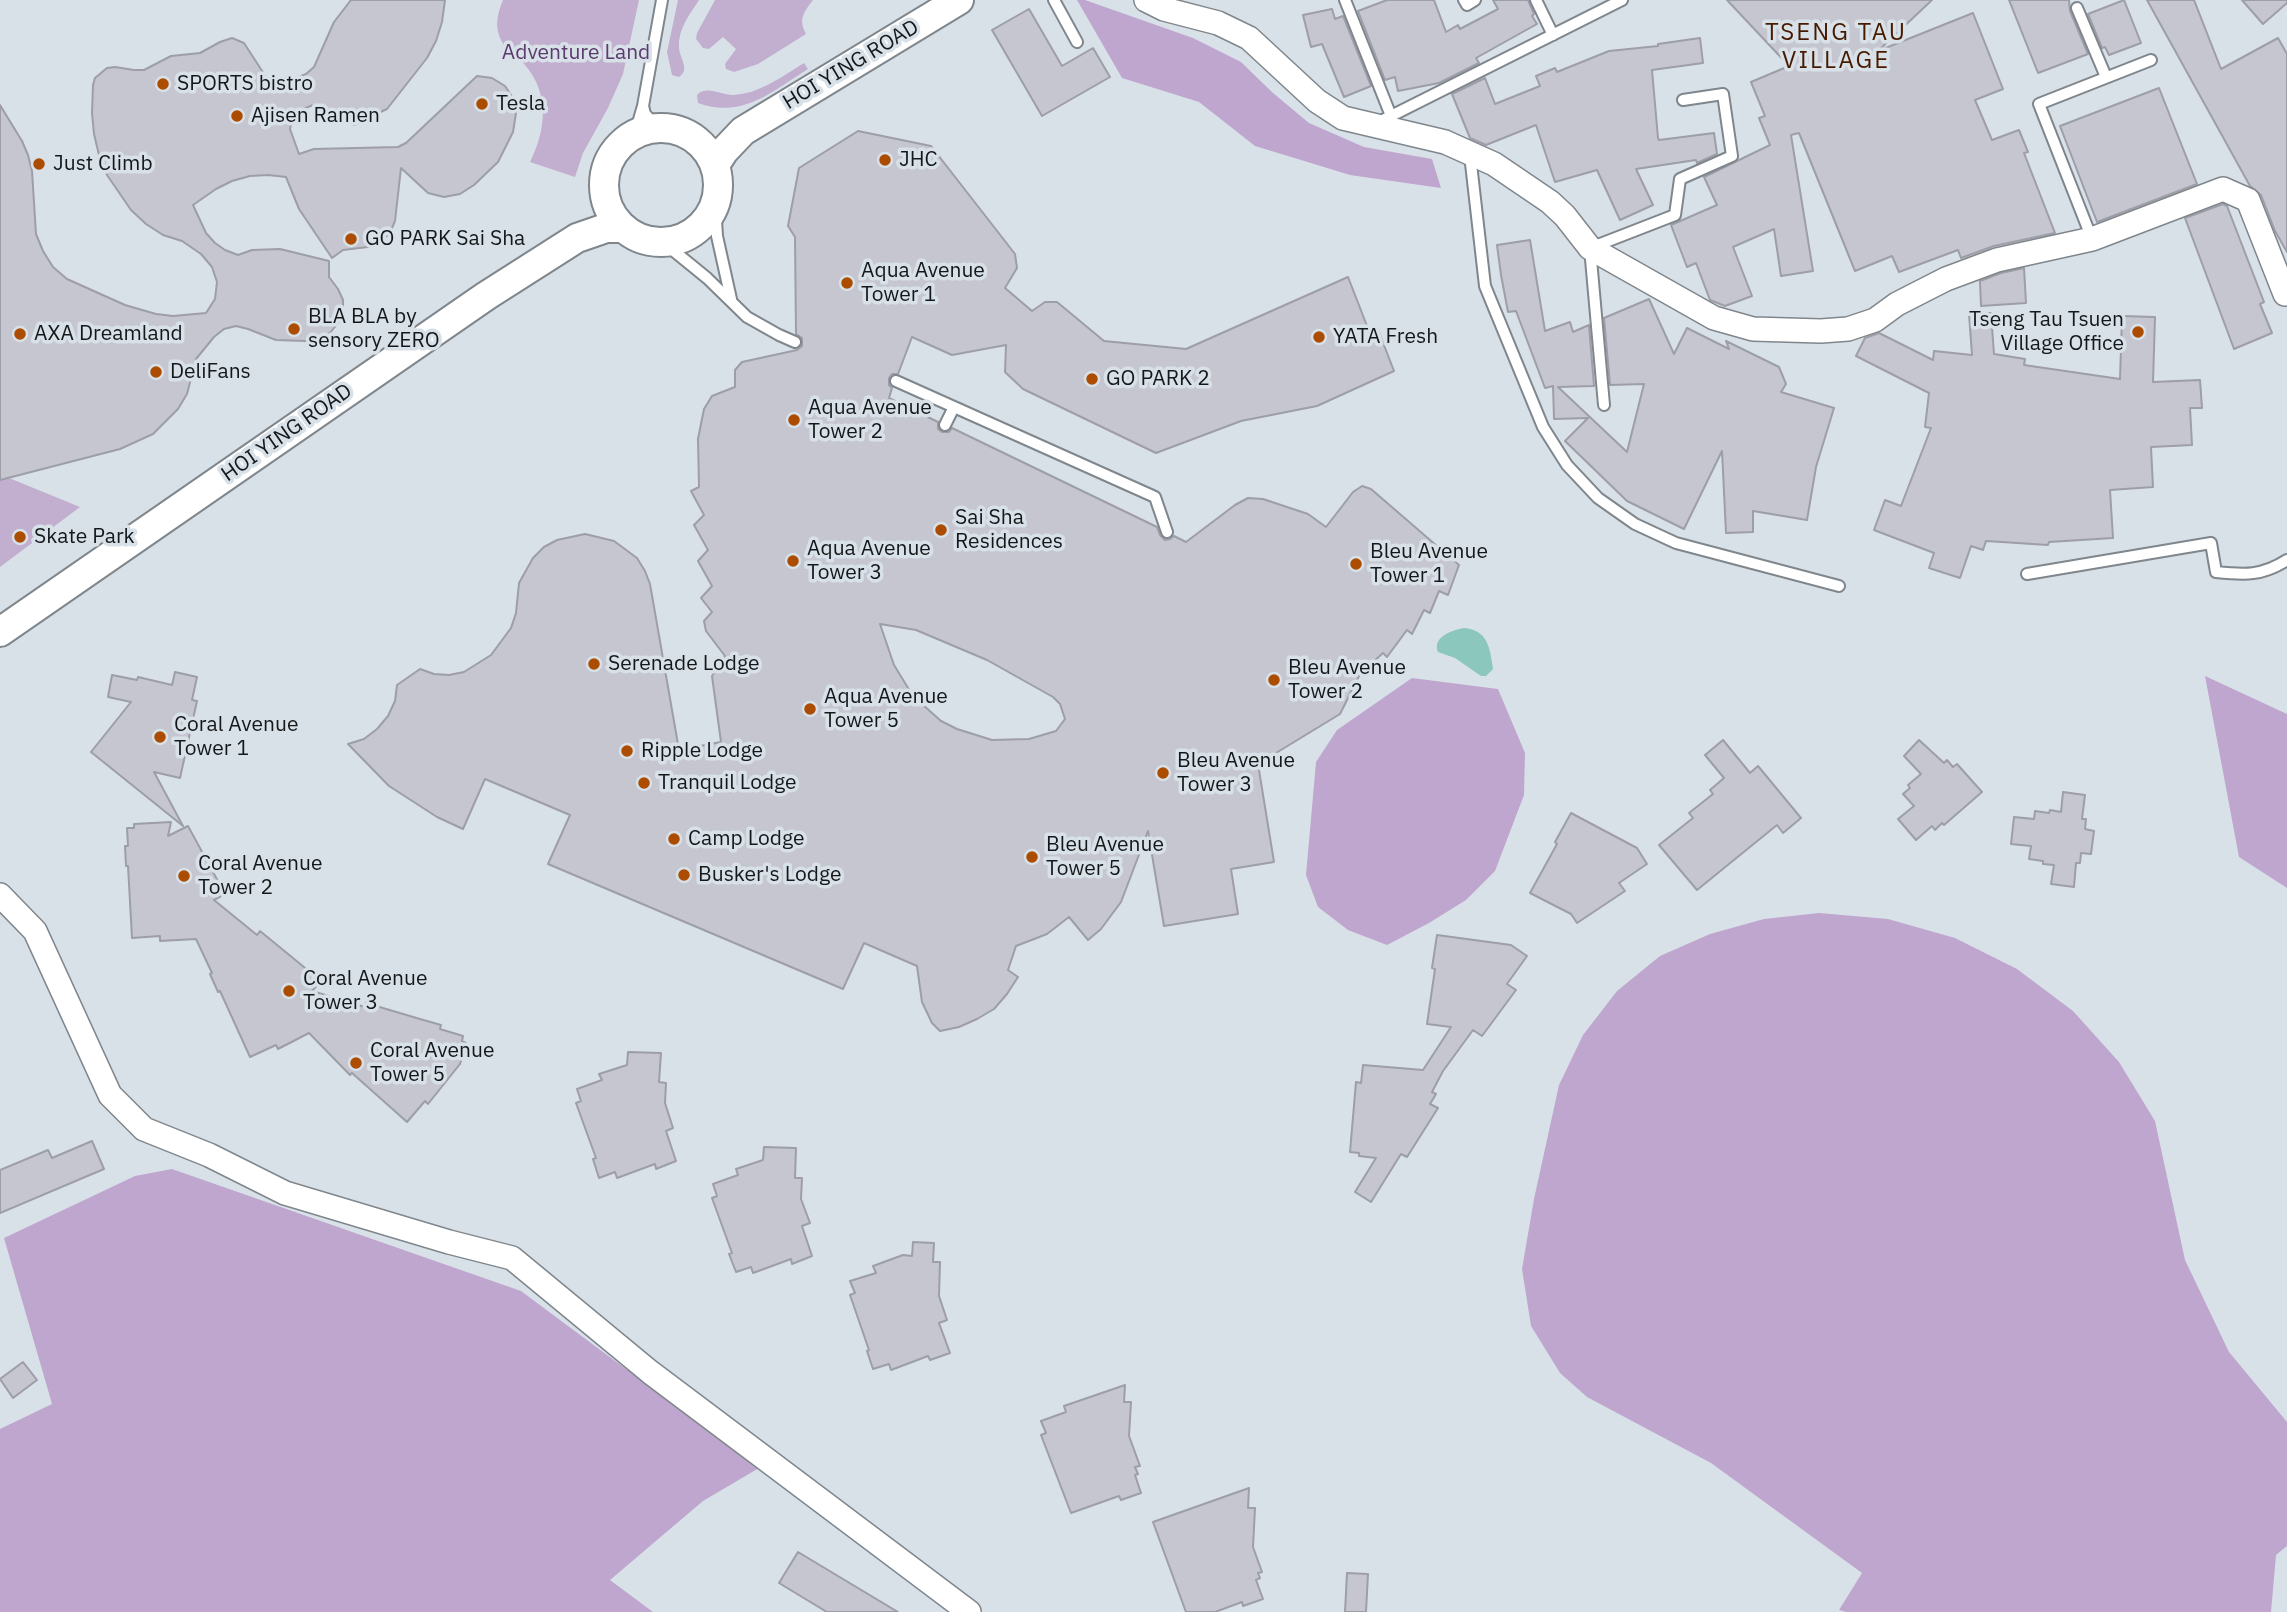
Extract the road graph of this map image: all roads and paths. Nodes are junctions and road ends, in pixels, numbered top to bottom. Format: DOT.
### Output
graph roads {
  1 [pos="662,0"];
  2 [pos="959,0"];
  3 [pos="1054,0"];
  4 [pos="1146,0"];
  5 [pos="1345,0"];
  6 [pos="1464,0"];
  7 [pos="1475,0"];
  8 [pos="1535,0"];
  9 [pos="1622,0"];
  10 [pos="2077,8"];
  11 [pos="1553,35"];
  12 [pos="1077,42"];
  13 [pos="2151,60"];
  14 [pos="2106,77"];
  15 [pos="1683,100"];
  16 [pos="643,106"];
  17 [pos="1383,120"];
  18 [pos="659,129"];
  19 [pos="743,131"];
  20 [pos="689,136"];
  21 [pos="618,148"];
  22 [pos="1470,152"];
  23 [pos="715,165"];
  24 [pos="604,192"];
  25 [pos="715,204"];
  26 [pos="623,228"];
  27 [pos="577,238"];
  28 [pos="2092,239"];
  29 [pos="664,243"];
  30 [pos="1590,248"];
  31 [pos="2286,296"];
  32 [pos="731,299"];
  33 [pos="795,342"];
  34 [pos="896,381"];
  35 [pos="1604,405"];
  36 [pos="954,407"];
  37 [pos="945,425"];
  38 [pos="1167,532"];
  39 [pos="2287,560"];
  40 [pos="2027,574"];
  41 [pos="1839,586"];
  42 [pos="0,632"];
  43 [pos="6,905"];
  44 [pos="969,1612"];
  1 -- 16 [label="lane"];
  2 -- 19 [label="street, HOI YING ROAD"];
  3 -- 12 [label="lane"];
  4 -- 17 [label="street"];
  5 -- 17 [label="lane"];
  6 -- 7 [label="lane"];
  8 -- 11 [label="lane"];
  9 -- 11 [label="lane"];
  10 -- 14 [label="lane"];
  11 -- 17 [label="lane"];
  13 -- 14 [label="lane"];
  14 -- 28 [label="lane"];
  15 -- 30 [label="lane"];
  16 -- 18 [label="lane"];
  16 -- 21 [label="lane"];
  17 -- 22 [label="street"];
  18 -- 20 [label="street, HOI YING ROAD"];
  18 -- 21 [label="street"];
  19 -- 20 [label="street, HOI YING ROAD"];
  19 -- 23 [label="street, HOI YING ROAD"];
  20 -- 23 [label="street"];
  21 -- 24 [label="street, HOI YING ROAD"];
  22 -- 30 [label="street"];
  22 -- 41 [label="lane"];
  23 -- 25 [label="street"];
  24 -- 26 [label="street"];
  24 -- 27 [label="street, HOI YING ROAD"];
  25 -- 29 [label="street"];
  25 -- 32 [label="lane"];
  26 -- 27 [label="street, HOI YING ROAD"];
  26 -- 29 [label="street"];
  27 -- 42 [label="street, HOI YING ROAD"];
  28 -- 30 [label="street"];
  28 -- 31 [label="street"];
  29 -- 32 [label="lane"];
  30 -- 35 [label="lane"];
  32 -- 33 [label="lane"];
  34 -- 36 [label="lane"];
  36 -- 37 [label="lane"];
  36 -- 38 [label="lane"];
  39 -- 40 [label="lane"];
  43 -- 44 [label="street"];
}
